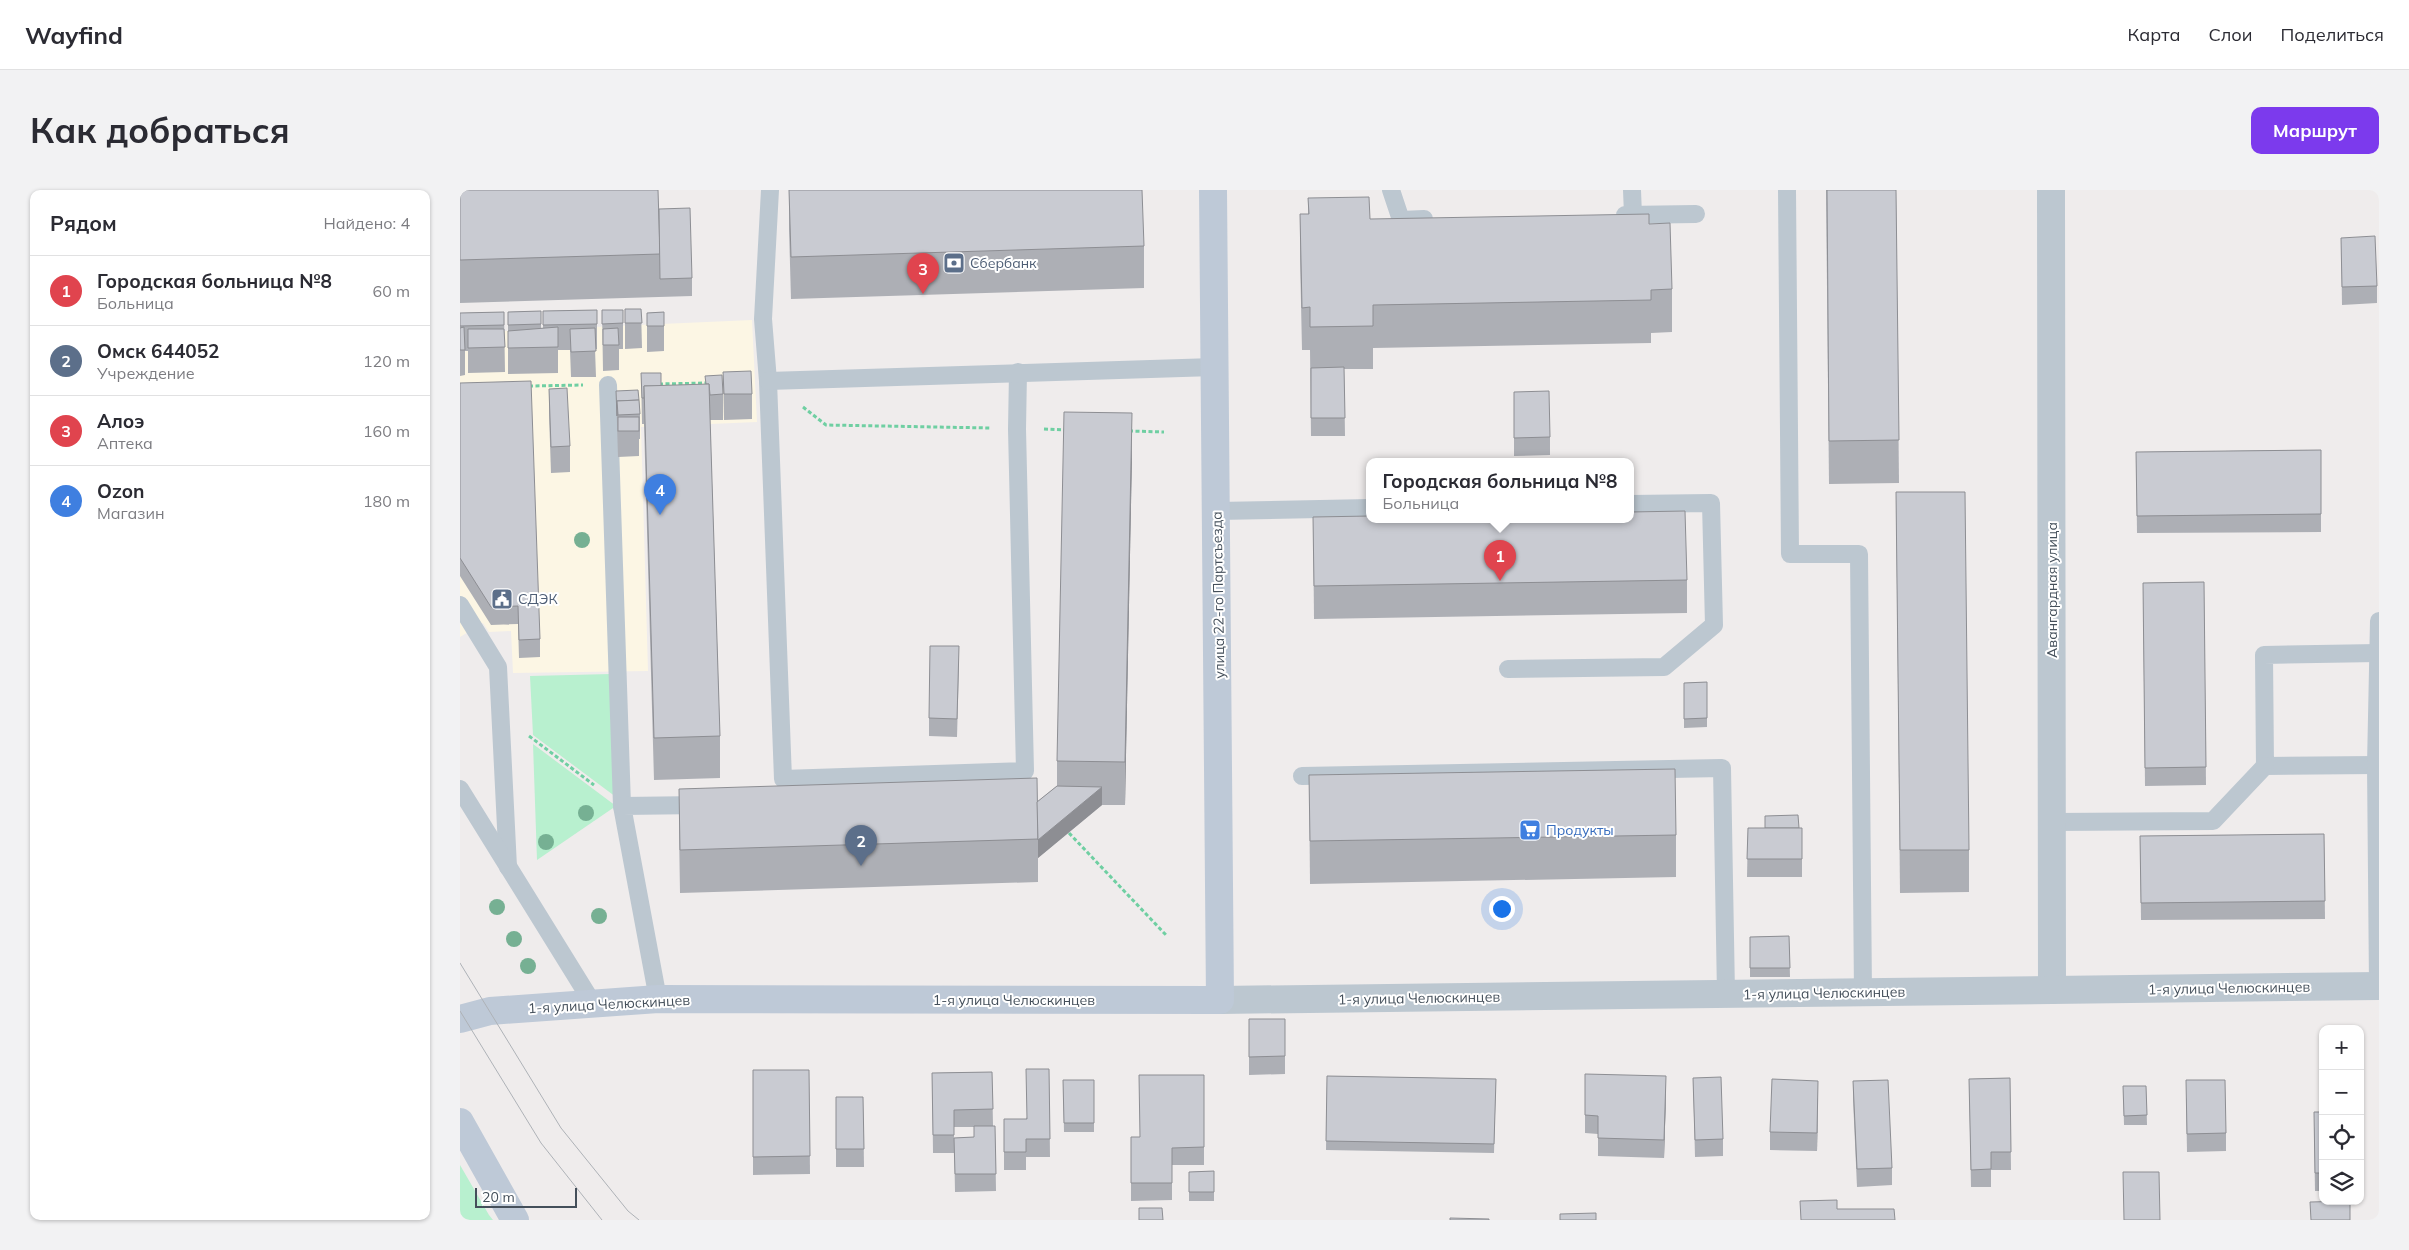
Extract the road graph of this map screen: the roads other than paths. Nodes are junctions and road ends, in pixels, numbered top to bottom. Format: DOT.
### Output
graph roads {
  1 [pos="770,190"];
  2 [pos="1213,190"];
  3 [pos="1391,190"];
  4 [pos="1632,190"];
  5 [pos="1787,190"];
  6 [pos="2051,190"];
  7 [pos="1696,214"];
  8 [pos="1633,215"];
  9 [pos="1604,216"];
  10 [pos="1440,219"];
  11 [pos="1214,367"];
  12 [pos="1018,372"];
  13 [pos="768,381"];
  14 [pos="608,385"];
  15 [pos="1634,504"];
  16 [pos="1366,508"];
  17 [pos="1217,511"];
  18 [pos="460,605"];
  19 [pos="2379,621"];
  20 [pos="2378,653"];
  21 [pos="1508,670"];
  22 [pos="2378,685"];
  23 [pos="2376,765"];
  24 [pos="2265,766"];
  25 [pos="1302,776"];
  26 [pos="460,789"];
  27 [pos="2378,797"];
  28 [pos="717,805"];
  29 [pos="622,806"];
  30 [pos="2052,822"];
  31 [pos="508,867"];
  32 [pos="2378,986"];
  33 [pos="2052,990"];
  34 [pos="1863,993"];
  35 [pos="1726,994"];
  36 [pos="658,999"];
  37 [pos="1220,1000"];
  38 [pos="592,1002"];
  39 [pos="460,1019"];
  40 [pos="460,1122"];
  41 [pos="515,1220"];
  1 -- 13 [label="lane"];
  2 -- 11 [label="street, улица 22-го Партсъезда"];
  3 -- 10 [label="lane"];
  4 -- 8 [label="lane"];
  5 -- 34 [label="lane"];
  6 -- 30 [label="street, Авангардная улица"];
  7 -- 8 [label="lane"];
  8 -- 9 [label="lane"];
  11 -- 12 [label="lane"];
  11 -- 17 [label="street, улица 22-го Партсъезда"];
  12 -- 13 [label="lane"];
  12 -- 13 [label="lane"];
  14 -- 29 [label="lane"];
  15 -- 21 [label="lane"];
  16 -- 17 [label="lane"];
  17 -- 37 [label="street, улица 22-го Партсъезда"];
  18 -- 31 [label="lane"];
  19 -- 20 [label="lane"];
  20 -- 22 [label="lane"];
  20 -- 24 [label="lane"];
  22 -- 23 [label="lane"];
  23 -- 24 [label="lane"];
  23 -- 27 [label="lane"];
  24 -- 30 [label="lane"];
  25 -- 35 [label="lane"];
  26 -- 31 [label="lane"];
  27 -- 32 [label="lane"];
  28 -- 29 [label="lane"];
  29 -- 36 [label="lane"];
  30 -- 33 [label="street, Авангардная улица"];
  31 -- 38 [label="lane"];
  32 -- 33 [label="street, 1-я улица Челюскинцев"];
  33 -- 34 [label="street, 1-я улица Челюскинцев"];
  34 -- 35 [label="street, 1-я улица Челюскинцев"];
  35 -- 37 [label="street, 1-я улица Челюскинцев"];
  36 -- 37 [label="street, 1-я улица Челюскинцев"];
  36 -- 38 [label="street, 1-я улица Челюскинцев"];
  38 -- 39 [label="street, 1-я улица Челюскинцев"];
  40 -- 41 [label="street"];
}
